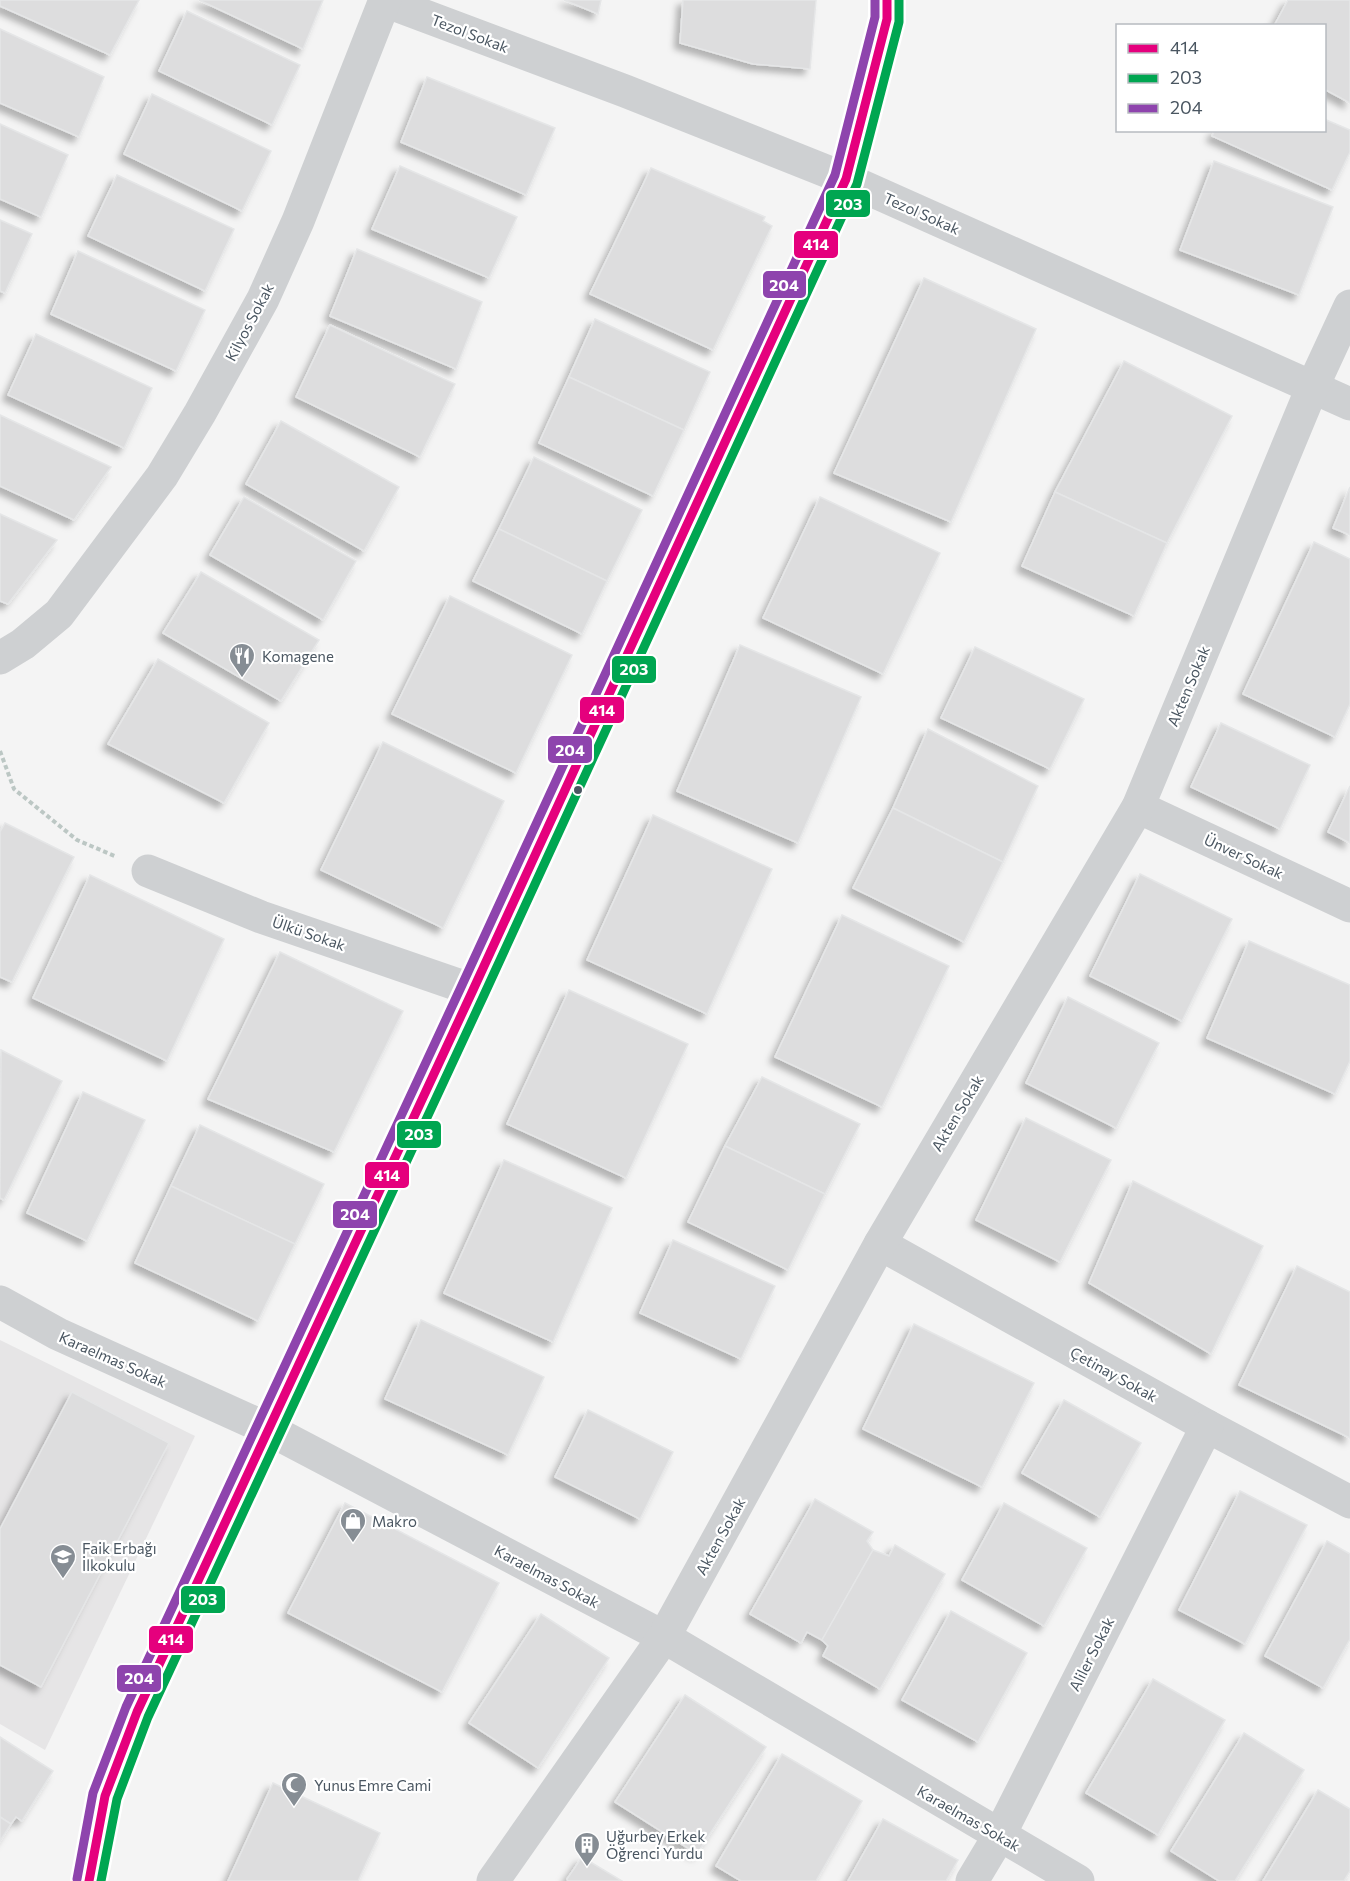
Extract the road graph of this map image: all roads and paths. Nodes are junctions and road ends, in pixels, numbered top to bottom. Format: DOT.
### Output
graph roads {
  1 [pos="385,0"];
  2 [pos="887,0"];
  3 [pos="846,179"];
  4 [pos="1350,306"];
  5 [pos="1312,388"];
  6 [pos="1350,404"];
  7 [pos="0,658"];
  8 [pos="0,751"];
  9 [pos="1138,807"];
  10 [pos="148,871"];
  11 [pos="1350,906"];
  12 [pos="473,990"];
  13 [pos="880,1244"];
  14 [pos="0,1302"];
  15 [pos="1207,1426"];
  16 [pos="268,1429"];
  17 [pos="1350,1502"];
  18 [pos="664,1637"];
  19 [pos="999,1836"];
  20 [pos="89,1881"];
  21 [pos="493,1881"];
  22 [pos="972,1881"];
  23 [pos="1078,1881"];
  1 -- 3 [label="street, Tezol Sokak"];
  1 -- 7 [label="street, Kilyos Sokak"];
  2 -- 3 [label="main road"];
  3 -- 5 [label="street, Tezol Sokak"];
  3 -- 12 [label="main road"];
  4 -- 5 [label="street, Akten Sokak"];
  5 -- 6 [label="street, Tezol Sokak"];
  5 -- 9 [label="street, Akten Sokak"];
  8 -- 10 [label="path"];
  9 -- 11 [label="street, Ünver Sokak"];
  9 -- 13 [label="street, Akten Sokak"];
  10 -- 12 [label="street, Ülkü Sokak"];
  12 -- 16 [label="main road"];
  13 -- 15 [label="street, Çetinay Sokak"];
  13 -- 18 [label="street, Akten Sokak"];
  14 -- 16 [label="street, Karaelmas Sokak"];
  15 -- 17 [label="street, Çetinay Sokak"];
  15 -- 19 [label="street, Aliler Sokak"];
  16 -- 18 [label="street, Karaelmas Sokak"];
  16 -- 20 [label="main road"];
  18 -- 19 [label="street, Karaelmas Sokak"];
  18 -- 21 [label="street, Akten Sokak"];
  19 -- 22 [label="street, Aliler Sokak"];
  19 -- 23 [label="street, Karaelmas Sokak"];
}
